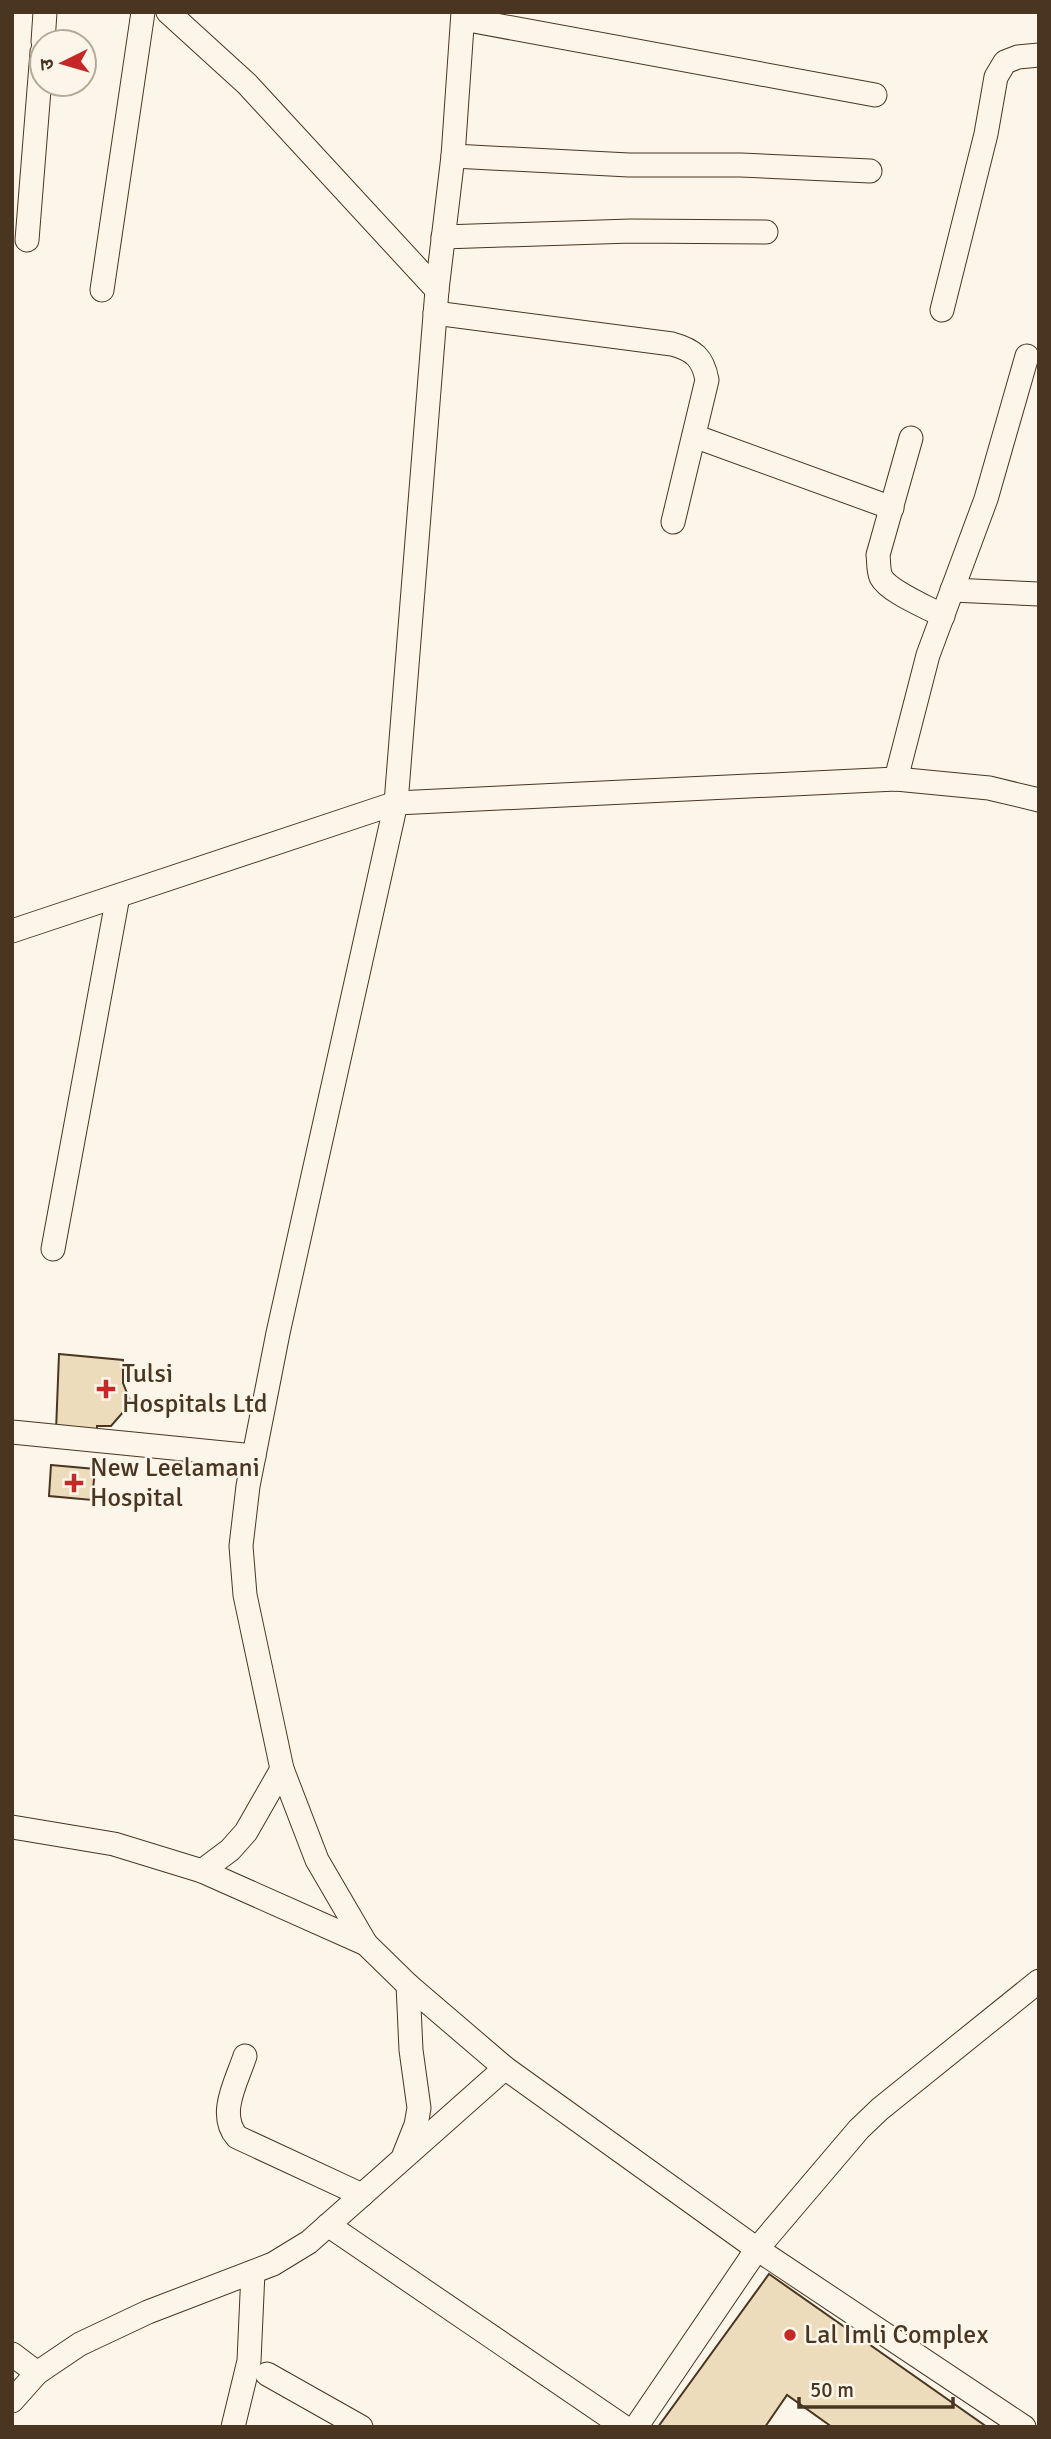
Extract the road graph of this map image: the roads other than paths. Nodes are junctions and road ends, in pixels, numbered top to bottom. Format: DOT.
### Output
graph roads {
  1 [pos="143,12"];
  2 [pos="168,12"];
  3 [pos="463,15"];
  4 [pos="1039,55"];
  5 [pos="875,95"];
  6 [pos="38,98"];
  7 [pos="453,156"];
  8 [pos="870,171"];
  9 [pos="766,232"];
  10 [pos="443,237"];
  11 [pos="27,240"];
  12 [pos="102,290"];
  13 [pos="437,290"];
  14 [pos="942,310"];
  15 [pos="435,313"];
  16 [pos="1027,356"];
  17 [pos="694,436"];
  18 [pos="911,438"];
  19 [pos="892,508"];
  20 [pos="673,522"];
  21 [pos="952,590"];
  22 [pos="1039,594"];
  23 [pos="943,616"];
  24 [pos="896,779"];
  25 [pos="1039,800"];
  26 [pos="396,803"];
  27 [pos="118,896"];
  28 [pos="12,931"];
  29 [pos="52,1249"];
  30 [pos="12,1432"];
  31 [pos="254,1457"];
  32 [pos="282,1769"];
  33 [pos="14,1828"];
  34 [pos="202,1871"];
  35 [pos="366,1944"];
  36 [pos="408,1985"];
  37 [pos="1036,1987"];
  38 [pos="245,2056"];
  39 [pos="505,2068"];
  40 [pos="403,2158"];
  41 [pos="362,2195"];
  42 [pos="328,2225"];
  43 [pos="758,2249"];
  44 [pos="253,2272"];
  45 [pos="12,2354"];
  46 [pos="37,2373"];
  47 [pos="267,2374"];
  48 [pos="12,2401"];
  49 [pos="233,2427"];
  50 [pos="361,2427"];
  51 [pos="624,2427"];
  52 [pos="636,2427"];
  53 [pos="1024,2427"];
  1 -- 12 [label="street"];
  2 -- 13 [label="street"];
  3 -- 5 [label="street"];
  3 -- 7 [label="street"];
  4 -- 14 [label="street"];
  6 -- 11 [label="street"];
  7 -- 8 [label="street"];
  7 -- 10 [label="street"];
  9 -- 10 [label="street"];
  10 -- 13 [label="street"];
  13 -- 15 [label="street"];
  15 -- 17 [label="street"];
  15 -- 26 [label="street"];
  16 -- 21 [label="street"];
  17 -- 19 [label="street"];
  17 -- 20 [label="street"];
  18 -- 19 [label="street"];
  19 -- 23 [label="street"];
  21 -- 22 [label="street"];
  21 -- 23 [label="street"];
  23 -- 24 [label="street"];
  24 -- 25 [label="street"];
  24 -- 26 [label="street"];
  26 -- 27 [label="street"];
  26 -- 31 [label="street"];
  27 -- 28 [label="street"];
  27 -- 29 [label="street"];
  30 -- 31 [label="street"];
  31 -- 32 [label="street"];
  32 -- 34 [label="street"];
  32 -- 35 [label="street"];
  33 -- 34 [label="street"];
  34 -- 35 [label="street"];
  35 -- 36 [label="street"];
  36 -- 39 [label="street"];
  36 -- 40 [label="street"];
  37 -- 43 [label="street"];
  38 -- 41 [label="street"];
  39 -- 40 [label="street"];
  39 -- 43 [label="street"];
  40 -- 41 [label="street"];
  41 -- 42 [label="street"];
  42 -- 44 [label="street"];
  42 -- 51 [label="street"];
  43 -- 52 [label="street"];
  43 -- 53 [label="street"];
  44 -- 46 [label="street"];
  44 -- 49 [label="street"];
  45 -- 46 [label="street"];
  46 -- 48 [label="street"];
  47 -- 50 [label="street"];
}
